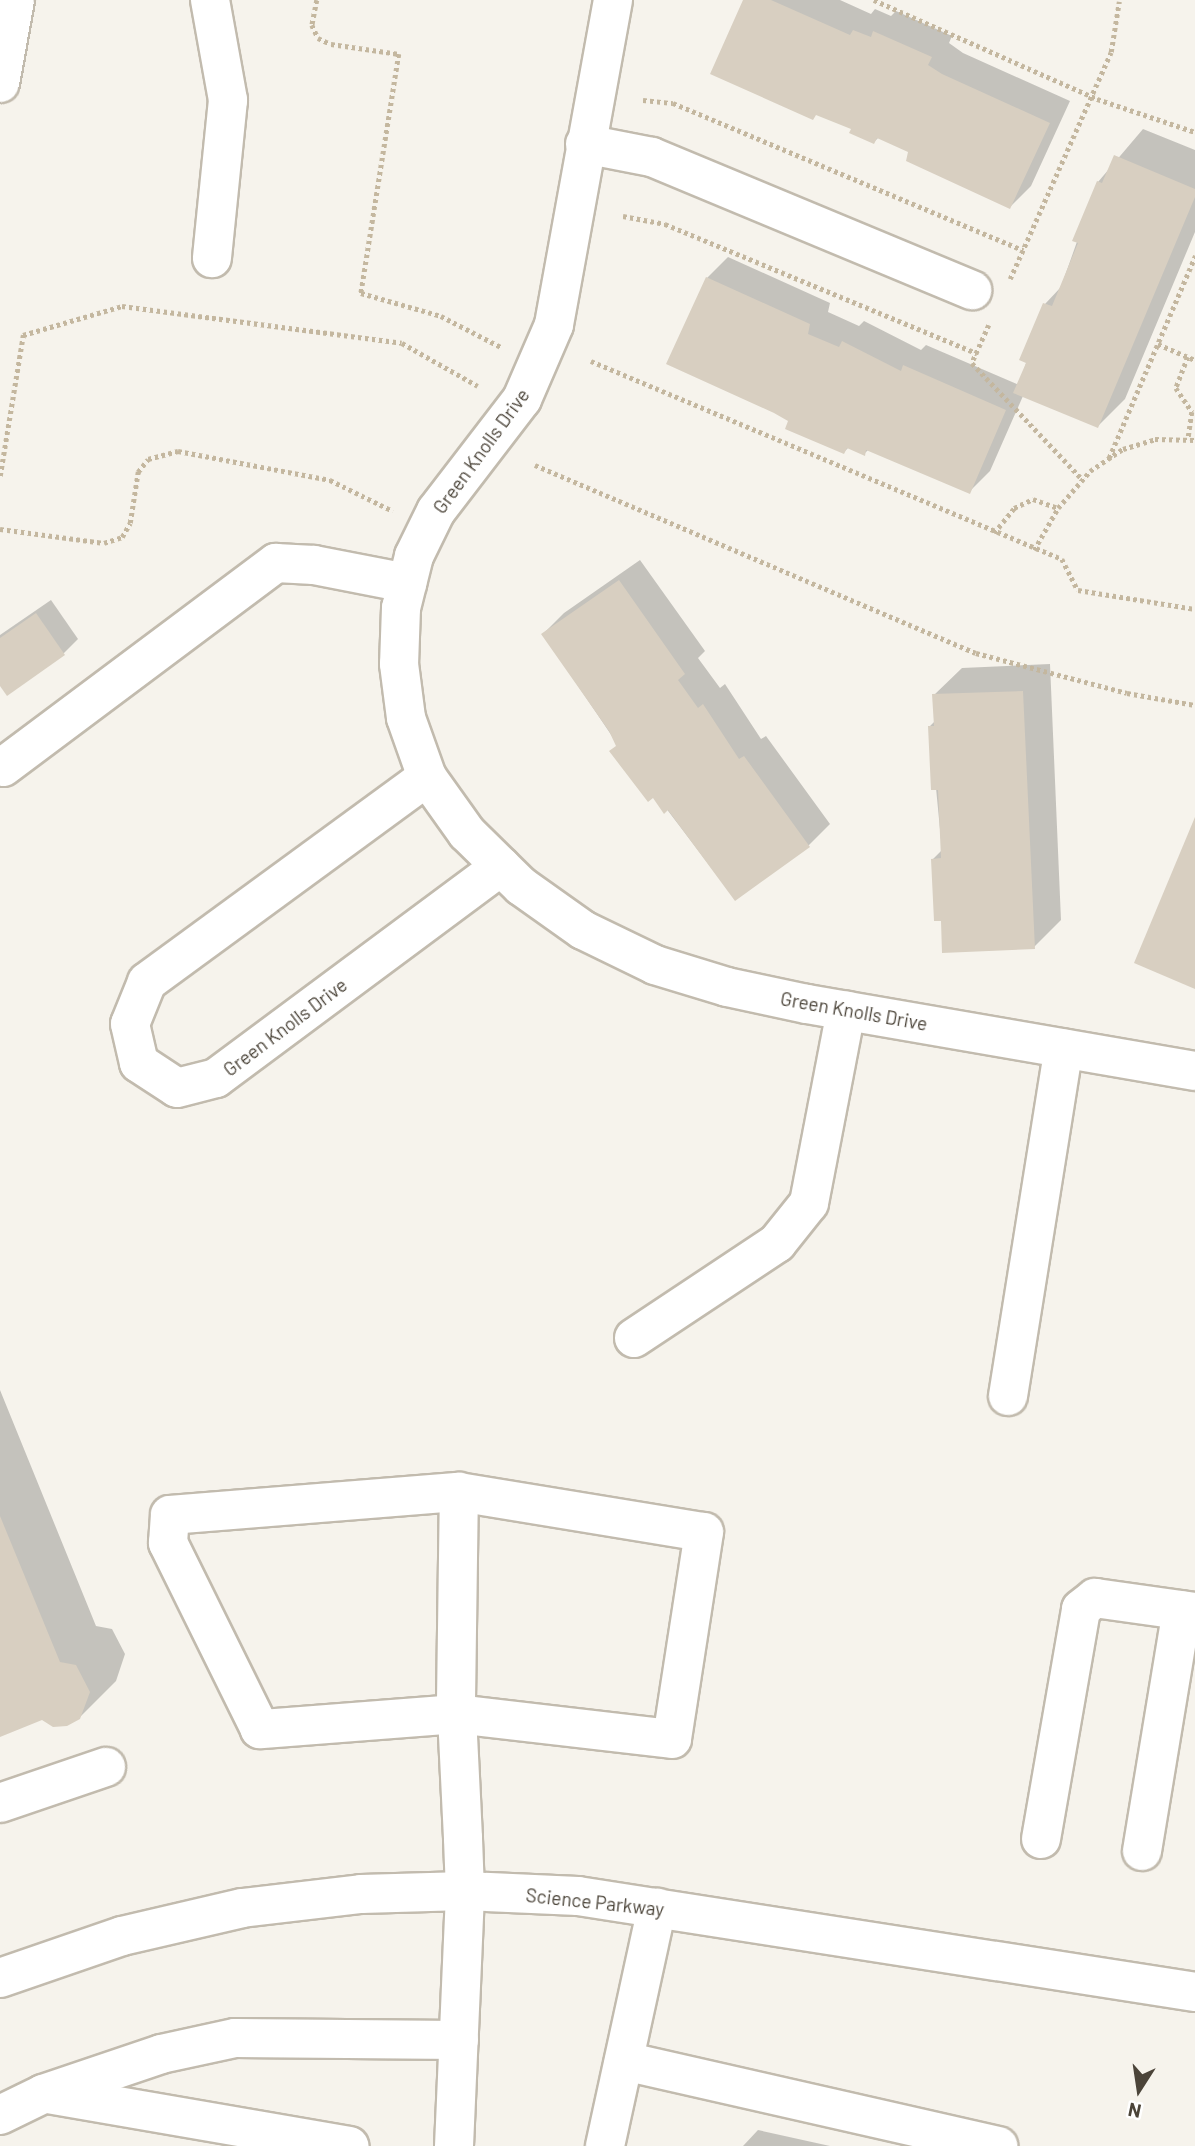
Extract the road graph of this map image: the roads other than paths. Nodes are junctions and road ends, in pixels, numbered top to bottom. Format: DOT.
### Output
graph roads {
  1 [pos="15,0"];
  2 [pos="210,0"];
  3 [pos="613,0"];
  4 [pos="1,75"];
  5 [pos="585,144"];
  6 [pos="212,258"];
  7 [pos="990,298"];
  8 [pos="407,583"];
  9 [pos="3,767"];
  10 [pos="427,777"];
  11 [pos="501,866"];
  12 [pos="846,1011"];
  13 [pos="1064,1048"];
  14 [pos="1195,1071"];
  15 [pos="634,1338"];
  16 [pos="1008,1396"];
  17 [pos="459,1492"];
  18 [pos="1188,1611"];
  19 [pos="457,1714"];
  20 [pos="106,1767"];
  21 [pos="0,1803"];
  22 [pos="1041,1839"];
  23 [pos="1142,1850"];
  24 [pos="465,1891"];
  25 [pos="657,1908"];
  26 [pos="0,1978"];
  27 [pos="1195,1992"];
  28 [pos="458,2040"];
  29 [pos="624,2060"];
  30 [pos="43,2094"];
  31 [pos="0,2115"];
  32 [pos="349,2146"];
  33 [pos="454,2146"];
  34 [pos="605,2146"];
  35 [pos="998,2146"];
  1 -- 4 [label="street"];
  2 -- 6 [label="street"];
  3 -- 5 [label="street, Green Knolls Drive"];
  5 -- 7 [label="street"];
  5 -- 8 [label="street, Green Knolls Drive"];
  8 -- 9 [label="street"];
  8 -- 10 [label="street, Green Knolls Drive"];
  10 -- 11 [label="street, Green Knolls Drive"];
  10 -- 11 [label="street, Green Knolls Drive"];
  11 -- 12 [label="street, Green Knolls Drive"];
  12 -- 13 [label="street, Green Knolls Drive"];
  12 -- 15 [label="street"];
  13 -- 14 [label="street, Green Knolls Drive"];
  13 -- 16 [label="street"];
  17 -- 19 [label="street"];
  17 -- 19 [label="street"];
  17 -- 19 [label="street"];
  18 -- 22 [label="street"];
  18 -- 23 [label="street"];
  19 -- 24 [label="street"];
  20 -- 21 [label="street"];
  24 -- 25 [label="street, Science Parkway"];
  24 -- 26 [label="street, Science Parkway"];
  24 -- 28 [label="street"];
  25 -- 27 [label="street, Science Parkway"];
  25 -- 29 [label="street"];
  28 -- 30 [label="street"];
  28 -- 33 [label="street"];
  29 -- 34 [label="street"];
  29 -- 35 [label="street"];
  30 -- 31 [label="street"];
  30 -- 32 [label="street"];
}
